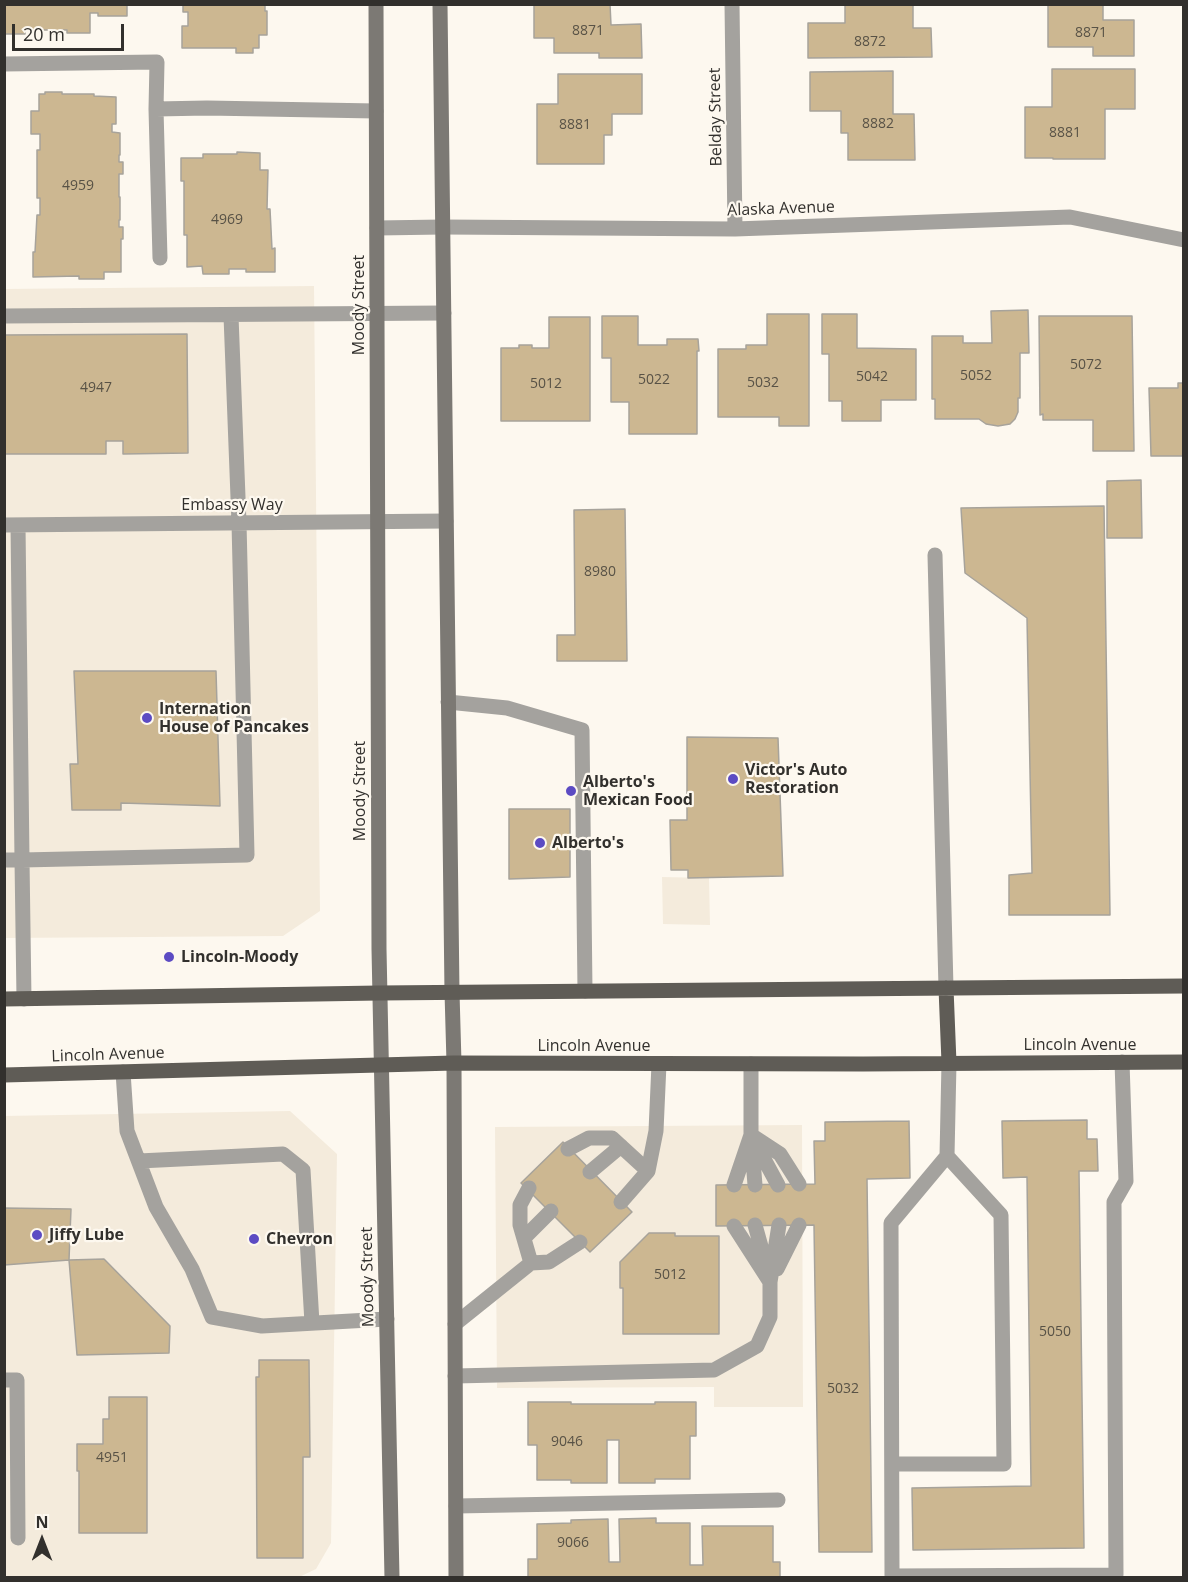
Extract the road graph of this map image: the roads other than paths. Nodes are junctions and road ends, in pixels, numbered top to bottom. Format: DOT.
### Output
graph roads {
  1 [pos="376,4"];
  2 [pos="440,4"];
  3 [pos="732,4"];
  4 [pos="4,64"];
  5 [pos="156,109"];
  6 [pos="376,111"];
  7 [pos="443,227"];
  8 [pos="377,228"];
  9 [pos="735,229"];
  10 [pos="1184,240"];
  11 [pos="160,258"];
  12 [pos="444,313"];
  13 [pos="377,314"];
  14 [pos="4,316"];
  15 [pos="231,316"];
  16 [pos="378,521"];
  17 [pos="446,521"];
  18 [pos="239,523"];
  19 [pos="11,525"];
  20 [pos="935,555"];
  21 [pos="448,702"];
  22 [pos="4,860"];
  23 [pos="22,860"];
  24 [pos="1184,986"];
  25 [pos="946,988"];
  26 [pos="585,991"];
  27 [pos="452,992"];
  28 [pos="379,993"];
  29 [pos="4,999"];
  30 [pos="24,999"];
  31 [pos="1122,1062"];
  32 [pos="1184,1062"];
  33 [pos="454,1064"];
  34 [pos="659,1064"];
  35 [pos="750,1064"];
  36 [pos="950,1064"];
  37 [pos="381,1065"];
  38 [pos="123,1072"];
  39 [pos="4,1075"];
  40 [pos="751,1135"];
  41 [pos="621,1146"];
  42 [pos="568,1149"];
  43 [pos="947,1156"];
  44 [pos="139,1161"];
  45 [pos="648,1171"];
  46 [pos="590,1172"];
  47 [pos="799,1184"];
  48 [pos="734,1185"];
  49 [pos="755,1185"];
  50 [pos="778,1185"];
  51 [pos="529,1188"];
  52 [pos="621,1202"];
  53 [pos="551,1211"];
  54 [pos="755,1225"];
  55 [pos="779,1225"];
  56 [pos="799,1225"];
  57 [pos="734,1226"];
  58 [pos="524,1238"];
  59 [pos="580,1242"];
  60 [pos="531,1263"];
  61 [pos="770,1282"];
  62 [pos="387,1319"];
  63 [pos="312,1323"];
  64 [pos="455,1324"];
  65 [pos="455,1376"];
  66 [pos="4,1380"];
  67 [pos="892,1464"];
  68 [pos="778,1500"];
  69 [pos="456,1506"];
  70 [pos="11,1507"];
  71 [pos="18,1538"];
  72 [pos="392,1578"];
  73 [pos="456,1578"];
  1 -- 6 [label="main road, Moody Street"];
  2 -- 7 [label="main road"];
  3 -- 9 [label="street, Belday Street"];
  4 -- 5 [label="street"];
  5 -- 6 [label="street"];
  5 -- 11 [label="street"];
  6 -- 8 [label="main road, Moody Street"];
  7 -- 8 [label="street, Alaska Avenue"];
  7 -- 9 [label="street, Alaska Avenue"];
  7 -- 12 [label="main road"];
  8 -- 13 [label="main road, Moody Street"];
  9 -- 10 [label="street, Alaska Avenue"];
  12 -- 13 [label="street"];
  12 -- 17 [label="main road"];
  13 -- 15 [label="street"];
  13 -- 16 [label="main road, Moody Street"];
  14 -- 15 [label="street"];
  15 -- 18 [label="street"];
  16 -- 17 [label="street, Embassy Way"];
  16 -- 18 [label="street, Embassy Way"];
  16 -- 28 [label="main road, Moody Street"];
  17 -- 21 [label="main road"];
  18 -- 19 [label="street, Embassy Way"];
  18 -- 23 [label="street"];
  19 -- 23 [label="street"];
  20 -- 25 [label="street"];
  21 -- 26 [label="street"];
  21 -- 27 [label="main road"];
  22 -- 23 [label="street"];
  23 -- 30 [label="street"];
  24 -- 25 [label="main road"];
  25 -- 26 [label="main road"];
  25 -- 36 [label="main road"];
  26 -- 27 [label="main road"];
  27 -- 28 [label="main road"];
  27 -- 33 [label="main road"];
  28 -- 30 [label="main road"];
  28 -- 37 [label="main road, Moody Street"];
  29 -- 30 [label="main road"];
  31 -- 32 [label="main road, Lincoln Avenue"];
  31 -- 36 [label="main road, Lincoln Avenue"];
  31 -- 67 [label="street"];
  33 -- 34 [label="main road, Lincoln Avenue"];
  33 -- 37 [label="main road, Lincoln Avenue"];
  33 -- 64 [label="main road"];
  34 -- 35 [label="main road, Lincoln Avenue"];
  34 -- 45 [label="street"];
  35 -- 36 [label="main road, Lincoln Avenue"];
  35 -- 40 [label="street"];
  36 -- 43 [label="street"];
  37 -- 38 [label="main road, Lincoln Avenue"];
  37 -- 62 [label="main road, Moody Street"];
  38 -- 39 [label="main road, Lincoln Avenue"];
  38 -- 44 [label="street"];
  40 -- 47 [label="street"];
  40 -- 48 [label="street"];
  40 -- 49 [label="street"];
  40 -- 50 [label="street"];
  41 -- 42 [label="street"];
  41 -- 45 [label="street"];
  41 -- 46 [label="street"];
  43 -- 67 [label="street"];
  43 -- 67 [label="street"];
  44 -- 63 [label="street"];
  44 -- 63 [label="street"];
  45 -- 52 [label="street"];
  51 -- 58 [label="street"];
  53 -- 58 [label="street"];
  54 -- 61 [label="street"];
  55 -- 61 [label="street"];
  56 -- 61 [label="street"];
  57 -- 61 [label="street"];
  58 -- 60 [label="street"];
  59 -- 60 [label="street"];
  60 -- 64 [label="street"];
  61 -- 65 [label="street"];
  62 -- 63 [label="street"];
  62 -- 72 [label="main road, Moody Street"];
  64 -- 65 [label="main road"];
  65 -- 69 [label="main road"];
  66 -- 70 [label="street"];
  68 -- 69 [label="street"];
  69 -- 73 [label="main road"];
  70 -- 71 [label="street"];
}
